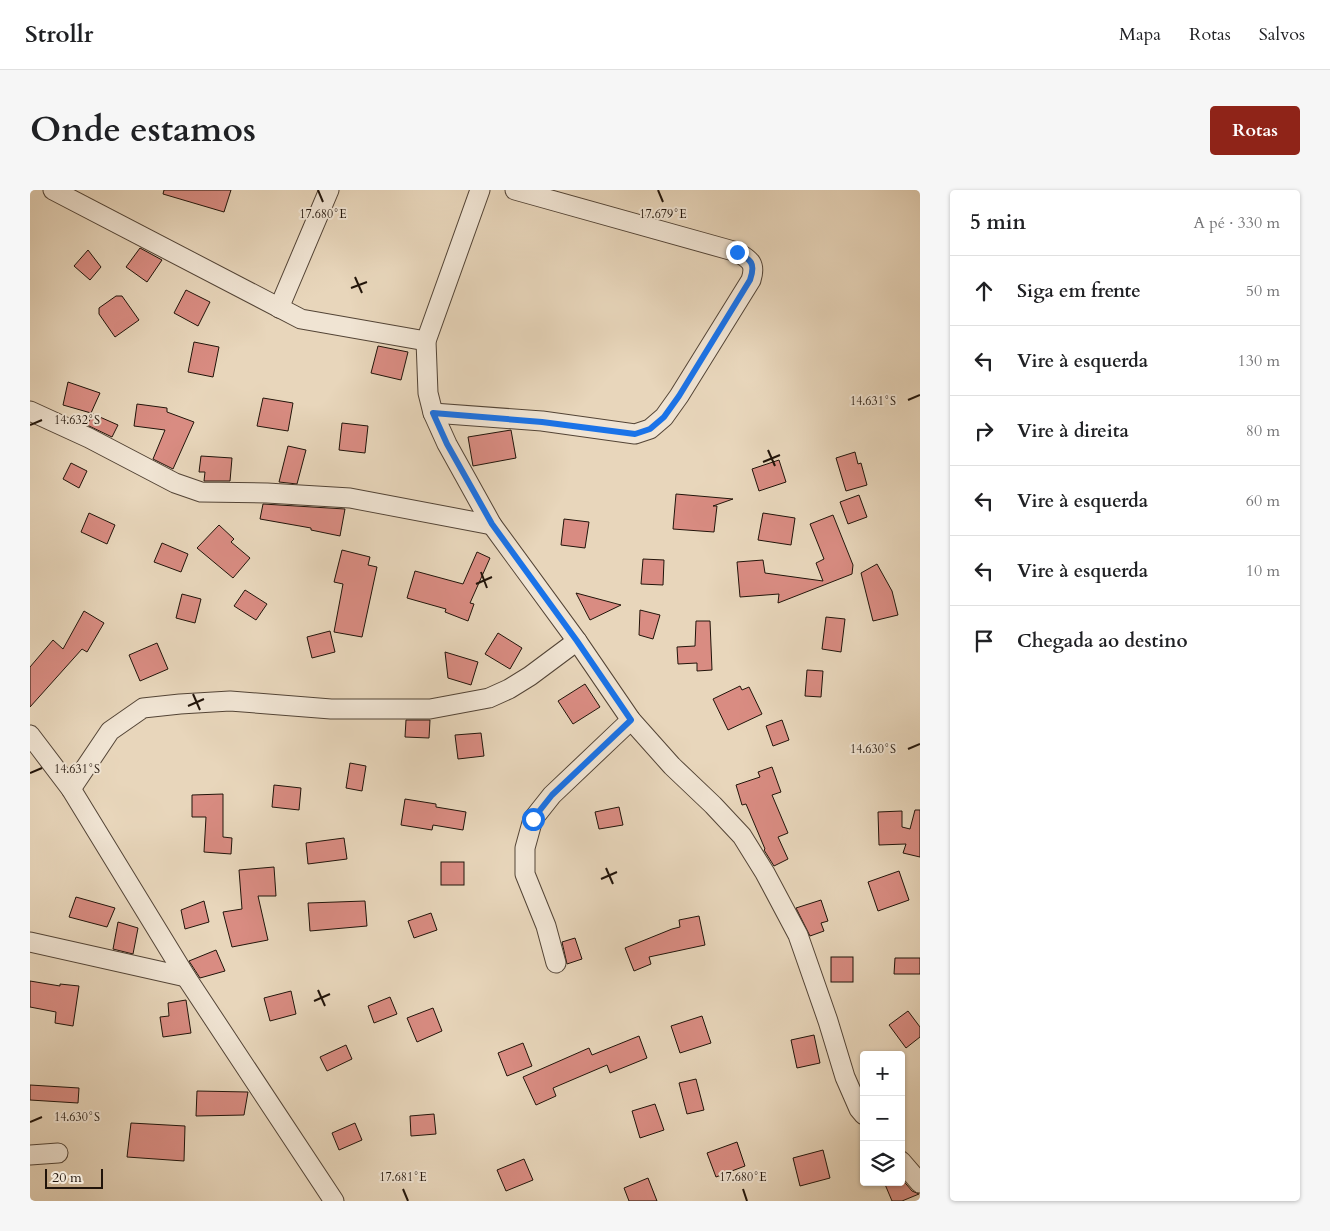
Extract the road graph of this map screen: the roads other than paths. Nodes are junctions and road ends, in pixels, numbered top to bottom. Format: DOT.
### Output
graph roads {
  1 [pos="53,190"];
  2 [pos="329,190"];
  3 [pos="480,190"];
  4 [pos="515,190"];
  5 [pos="279,308"];
  6 [pos="426,342"];
  7 [pos="30,411"];
  8 [pos="433,413"];
  9 [pos="492,524"];
  10 [pos="577,641"];
  11 [pos="631,720"];
  12 [pos="30,735"];
  13 [pos="71,789"];
  14 [pos="30,942"];
  15 [pos="556,963"];
  16 [pos="186,977"];
  17 [pos="860,1110"];
  18 [pos="58,1153"];
  19 [pos="30,1155"];
  20 [pos="905,1166"];
  21 [pos="920,1183"];
  22 [pos="334,1201"];
  1 -- 5 [label="street"];
  2 -- 5 [label="street"];
  3 -- 6 [label="street"];
  4 -- 8 [label="street"];
  5 -- 6 [label="street"];
  6 -- 8 [label="street"];
  7 -- 9 [label="street"];
  8 -- 9 [label="street"];
  9 -- 10 [label="street"];
  10 -- 11 [label="street"];
  10 -- 13 [label="street"];
  11 -- 15 [label="street"];
  11 -- 17 [label="street"];
  12 -- 13 [label="street"];
  13 -- 16 [label="street"];
  14 -- 16 [label="street"];
  16 -- 22 [label="street"];
  18 -- 19 [label="street"];
  20 -- 21 [label="street"];
}
